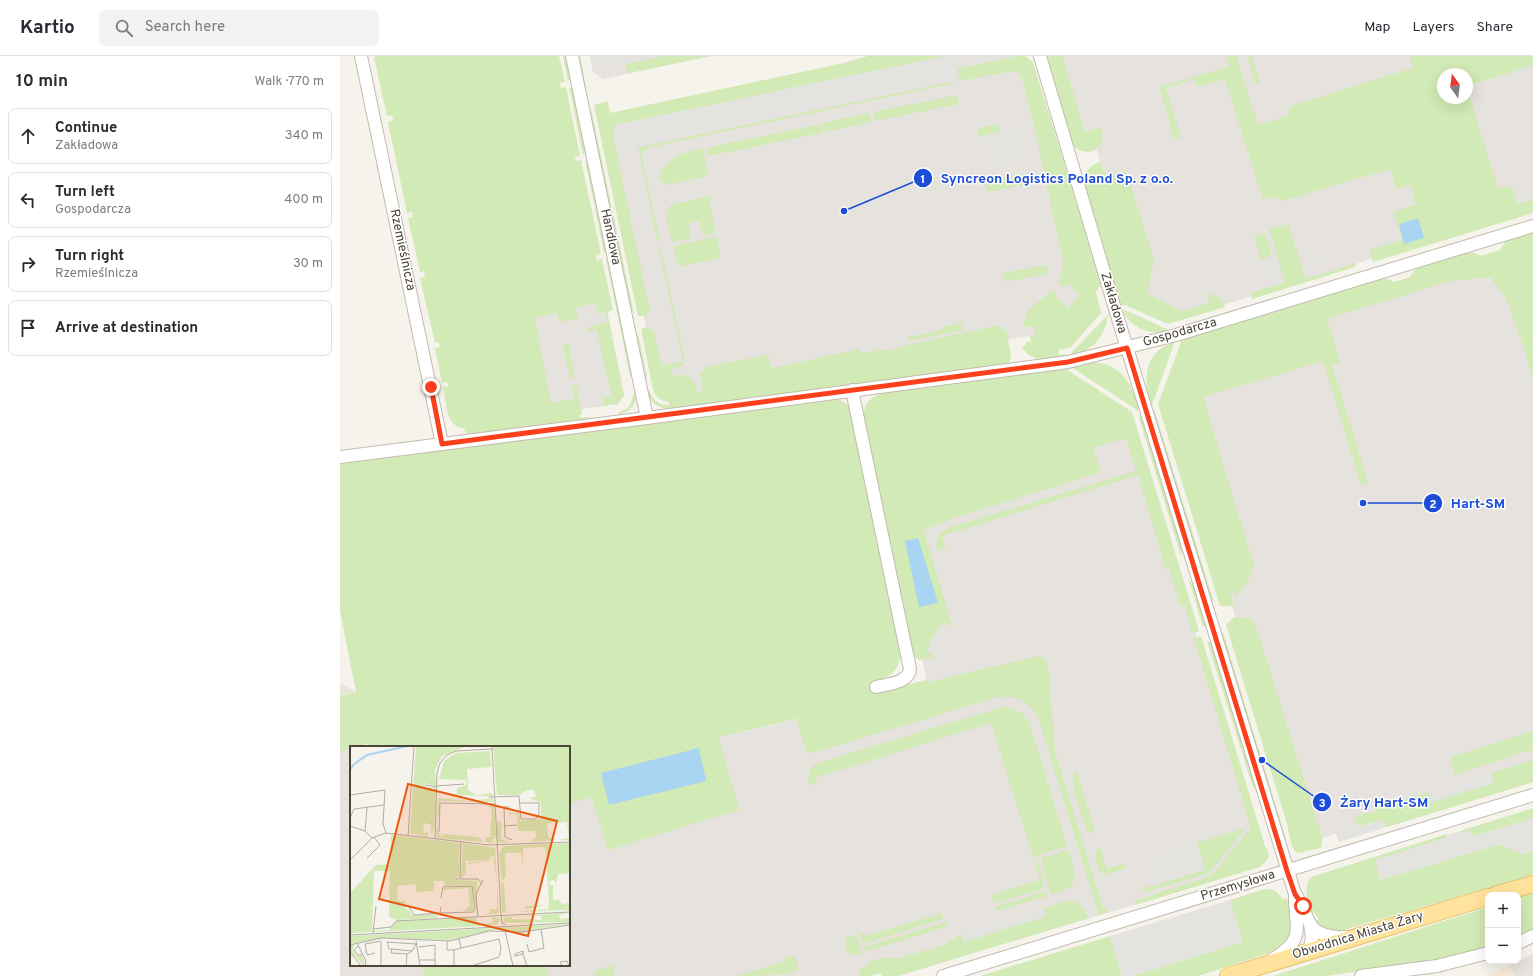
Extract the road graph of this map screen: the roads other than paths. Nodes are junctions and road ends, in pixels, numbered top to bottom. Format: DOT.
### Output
graph roads {
  1 [pos="361,56"];
  2 [pos="572,56"];
  3 [pos="1040,56"];
  4 [pos="1533,226"];
  5 [pos="1127,348"];
  6 [pos="852,390"];
  7 [pos="647,418"];
  8 [pos="442,444"];
  9 [pos="340,457"];
  10 [pos="876,687"];
  11 [pos="1533,795"];
  12 [pos="1287,871"];
  13 [pos="1533,884"];
  14 [pos="1505,892"];
  15 [pos="1295,894"];
  16 [pos="1485,898"];
  17 [pos="1310,924"];
  18 [pos="1297,926"];
  19 [pos="1358,936"];
  20 [pos="1533,936"];
  21 [pos="1521,942"];
  22 [pos="1309,952"];
  23 [pos="1485,954"];
  24 [pos="1262,966"];
  25 [pos="943,976"];
  26 [pos="1228,976"];
  27 [pos="1361,976"];
  1 -- 8 [label="street, Rzemieślnicza"];
  2 -- 7 [label="street, Handlowa"];
  3 -- 5 [label="street, Zakładowa"];
  4 -- 5 [label="street, Gospodarcza"];
  5 -- 6 [label="street, Gospodarcza"];
  5 -- 12 [label="street, Zakładowa"];
  6 -- 7 [label="street, Gospodarcza"];
  6 -- 10 [label="street"];
  7 -- 8 [label="street, Gospodarcza"];
  8 -- 9 [label="street, Gospodarcza"];
  11 -- 12 [label="street, Przemysłowa"];
  12 -- 15 [label="street, Zakładowa"];
  12 -- 25 [label="street, Przemysłowa"];
  13 -- 14 [label="main road"];
  15 -- 17 [label="street, Zakładowa"];
  15 -- 18 [label="street, Zakładowa"];
  16 -- 19 [label="main road, Obwodnica Miasta Żary"];
  17 -- 19 [label="street"];
  17 -- 22 [label="street, Zakładowa"];
  18 -- 22 [label="street, Zakładowa"];
  18 -- 24 [label="street, Zakładowa"];
  19 -- 22 [label="main road, Obwodnica Miasta Żary"];
  20 -- 21 [label="street"];
  22 -- 24 [label="main road, Obwodnica Miasta Żary"];
  23 -- 27 [label="street"];
  24 -- 26 [label="main road, Obwodnica Miasta Żary"];
}
